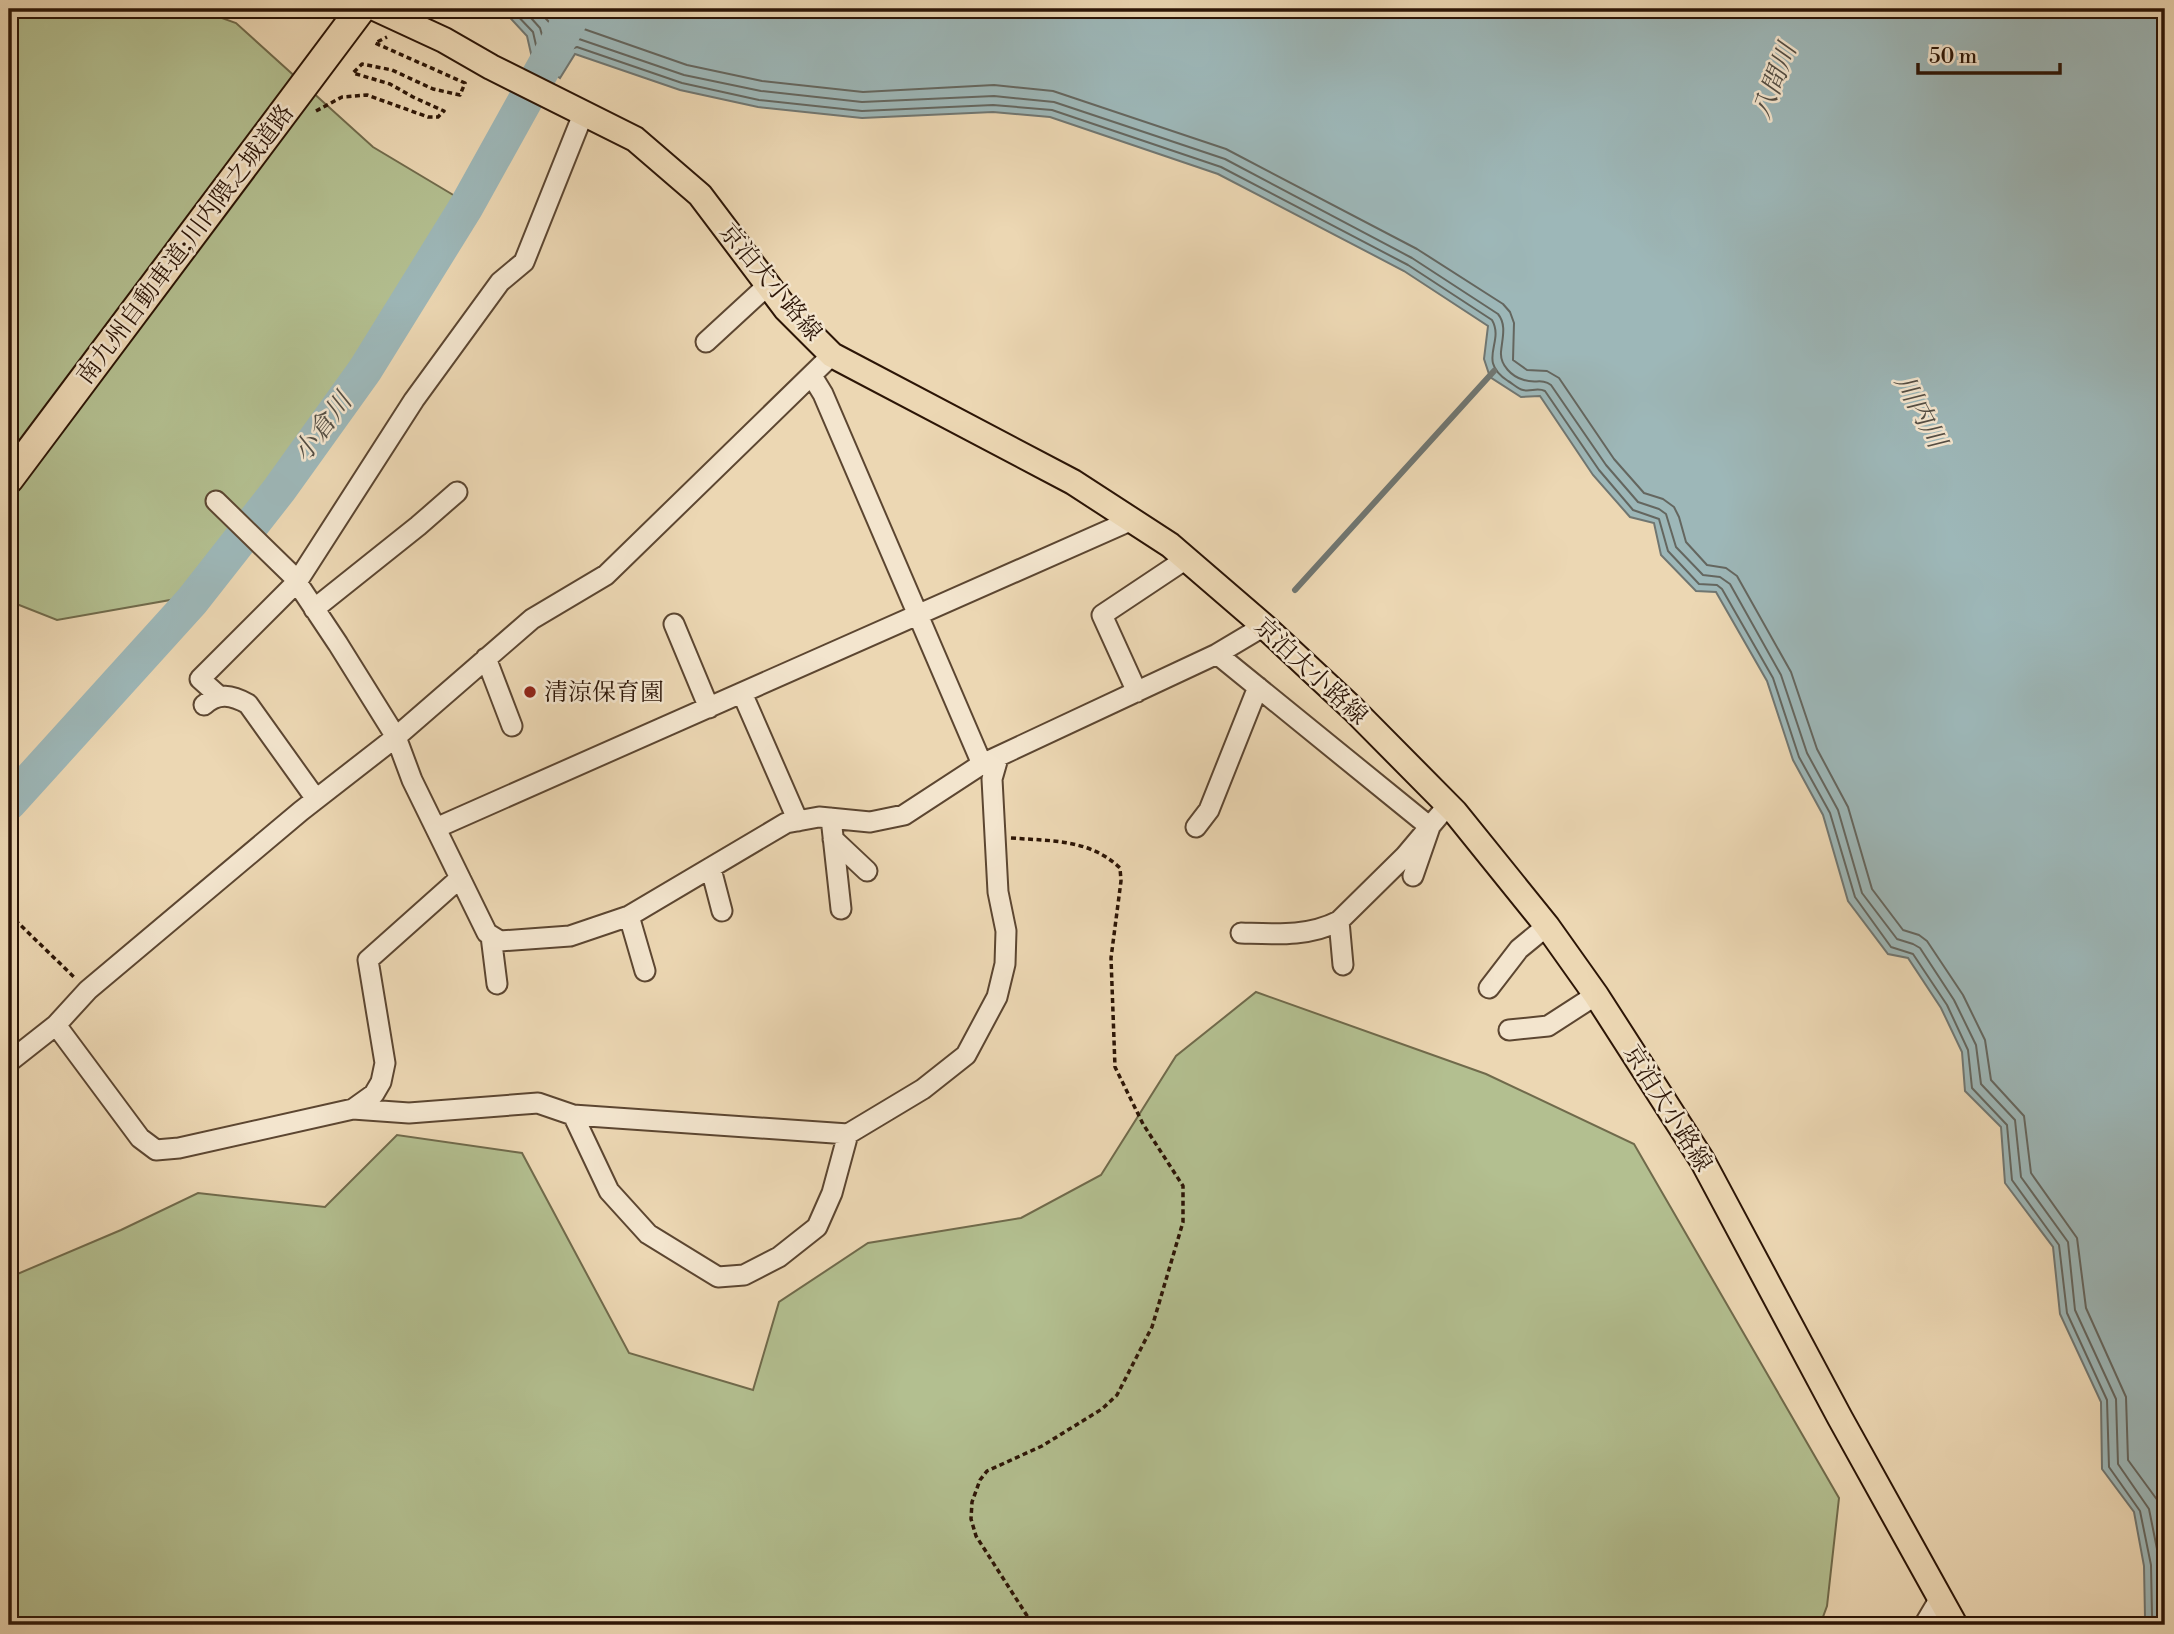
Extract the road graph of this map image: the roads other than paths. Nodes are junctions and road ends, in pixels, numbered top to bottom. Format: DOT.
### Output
graph roads {
  1 [pos="361,9"];
  2 [pos="377,9"];
  3 [pos="584,112"];
  4 [pos="768,285"];
  5 [pos="706,342"];
  6 [pos="832,355"];
  7 [pos="812,376"];
  8 [pos="9,479"];
  9 [pos="457,492"];
  10 [pos="216,501"];
  11 [pos="1132,520"];
  12 [pos="1186,559"];
  13 [pos="294,579"];
  14 [pos="314,609"];
  15 [pos="918,615"];
  16 [pos="674,624"];
  17 [pos="1264,626"];
  18 [pos="1217,654"];
  19 [pos="486,658"];
  20 [pos="1258,687"];
  21 [pos="1137,692"];
  22 [pos="742,693"];
  23 [pos="709,708"];
  24 [pos="512,726"];
  25 [pos="396,737"];
  26 [pos="990,761"];
  27 [pos="316,799"];
  28 [pos="1448,805"];
  29 [pos="831,818"];
  30 [pos="799,821"];
  31 [pos="1196,827"];
  32 [pos="1430,827"];
  33 [pos="436,828"];
  34 [pos="833,839"];
  35 [pos="710,869"];
  36 [pos="867,871"];
  37 [pos="1413,876"];
  38 [pos="460,878"];
  39 [pos="841,909"];
  40 [pos="722,911"];
  41 [pos="629,916"];
  42 [pos="1339,921"];
  43 [pos="1547,926"];
  44 [pos="1241,933"];
  45 [pos="491,936"];
  46 [pos="1343,965"];
  47 [pos="645,971"];
  48 [pos="497,984"];
  49 [pos="1489,988"];
  50 [pos="1596,995"];
  51 [pos="56,1025"];
  52 [pos="1508,1030"];
  53 [pos="9,1062"];
  54 [pos="353,1109"];
  55 [pos="573,1115"];
  56 [pos="848,1134"];
  57 [pos="1940,1598"];
  58 [pos="1924,1625"];
  59 [pos="1955,1625"];
  1 -- 8 [label="highway, 南九州自動車道;川内隈之城道路"];
  2 -- 3 [label="main road, 京泊大小路線"];
  3 -- 4 [label="main road, 京泊大小路線"];
  3 -- 13 [label="street"];
  4 -- 5 [label="street"];
  4 -- 6 [label="main road, 京泊大小路線"];
  6 -- 7 [label="street"];
  6 -- 11 [label="main road, 京泊大小路線"];
  7 -- 15 [label="street"];
  7 -- 19 [label="street"];
  9 -- 14 [label="street"];
  10 -- 13 [label="street"];
  11 -- 12 [label="main road, 京泊大小路線"];
  11 -- 15 [label="street"];
  12 -- 17 [label="main road, 京泊大小路線"];
  12 -- 21 [label="street"];
  13 -- 14 [label="street"];
  13 -- 27 [label="street"];
  14 -- 25 [label="street"];
  15 -- 22 [label="street"];
  15 -- 26 [label="street"];
  16 -- 23 [label="street"];
  17 -- 18 [label="street"];
  17 -- 28 [label="main road, 京泊大小路線"];
  18 -- 20 [label="street"];
  18 -- 21 [label="street"];
  19 -- 24 [label="street"];
  19 -- 25 [label="street"];
  20 -- 31 [label="street"];
  20 -- 32 [label="street"];
  21 -- 26 [label="street"];
  22 -- 23 [label="street"];
  22 -- 30 [label="street"];
  23 -- 33 [label="street"];
  25 -- 27 [label="street"];
  25 -- 33 [label="street"];
  26 -- 29 [label="street"];
  26 -- 56 [label="street"];
  27 -- 51 [label="street"];
  28 -- 32 [label="street"];
  28 -- 43 [label="main road, 京泊大小路線"];
  29 -- 30 [label="street"];
  29 -- 34 [label="street"];
  30 -- 35 [label="street"];
  32 -- 37 [label="street"];
  32 -- 42 [label="street"];
  33 -- 38 [label="street"];
  34 -- 36 [label="street"];
  34 -- 39 [label="street"];
  35 -- 40 [label="street"];
  35 -- 41 [label="street"];
  38 -- 45 [label="street"];
  38 -- 54 [label="street"];
  41 -- 45 [label="street"];
  41 -- 47 [label="street"];
  42 -- 44 [label="street"];
  42 -- 46 [label="street"];
  43 -- 49 [label="street"];
  43 -- 50 [label="main road, 京泊大小路線"];
  45 -- 48 [label="street"];
  50 -- 52 [label="street"];
  50 -- 57 [label="main road, 京泊大小路線"];
  51 -- 53 [label="street"];
  51 -- 54 [label="street"];
  54 -- 55 [label="street"];
  55 -- 56 [label="street"];
  55 -- 56 [label="street"];
  57 -- 58 [label="street"];
  57 -- 59 [label="main road, 京泊大小路線"];
}
